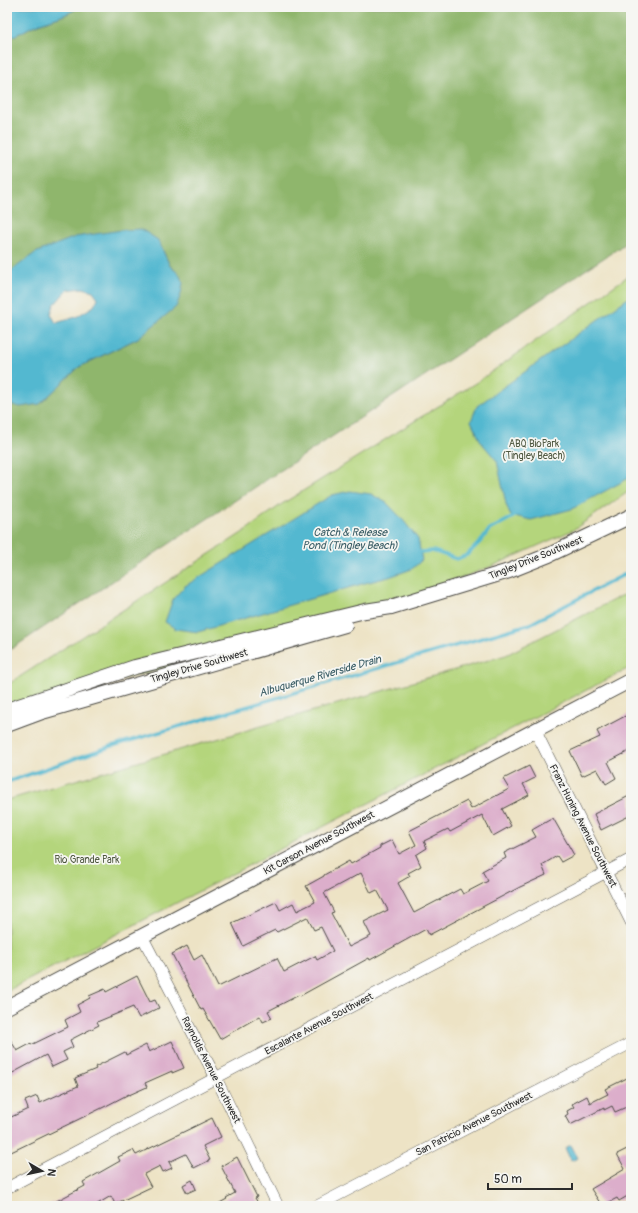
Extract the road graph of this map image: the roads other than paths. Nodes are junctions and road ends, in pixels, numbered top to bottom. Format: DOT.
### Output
graph roads {
  1 [pos="631,516"];
  2 [pos="391,607"];
  3 [pos="631,680"];
  4 [pos="7,710"];
  5 [pos="7,726"];
  6 [pos="535,730"];
  7 [pos="631,859"];
  8 [pos="606,872"];
  9 [pos="631,922"];
  10 [pos="142,936"];
  11 [pos="7,1007"];
  12 [pos="631,1043"];
  13 [pos="216,1078"];
  14 [pos="7,1188"];
  15 [pos="278,1206"];
  16 [pos="317,1206"];
  1 -- 2 [label="street, Tingley Drive Southwest"];
  2 -- 4 [label="street, Tingley Drive Southwest"];
  2 -- 5 [label="street, Tingley Drive Southwest"];
  3 -- 6 [label="street, Kit Carson Avenue Southwest"];
  6 -- 8 [label="street, Franz Huning Avenue Southwest"];
  6 -- 10 [label="street, Kit Carson Avenue Southwest"];
  7 -- 8 [label="street, Escalante Avenue Southwest"];
  8 -- 9 [label="street, Franz Huning Avenue Southwest"];
  8 -- 13 [label="street, Escalante Avenue Southwest"];
  10 -- 11 [label="street, Kit Carson Avenue Southwest"];
  10 -- 13 [label="street, Raynolds Avenue Southwest"];
  12 -- 16 [label="street, San Patricio Avenue Southwest"];
  13 -- 14 [label="street, Escalante Avenue Southwest"];
  13 -- 15 [label="street, Raynolds Avenue Southwest"];
}
